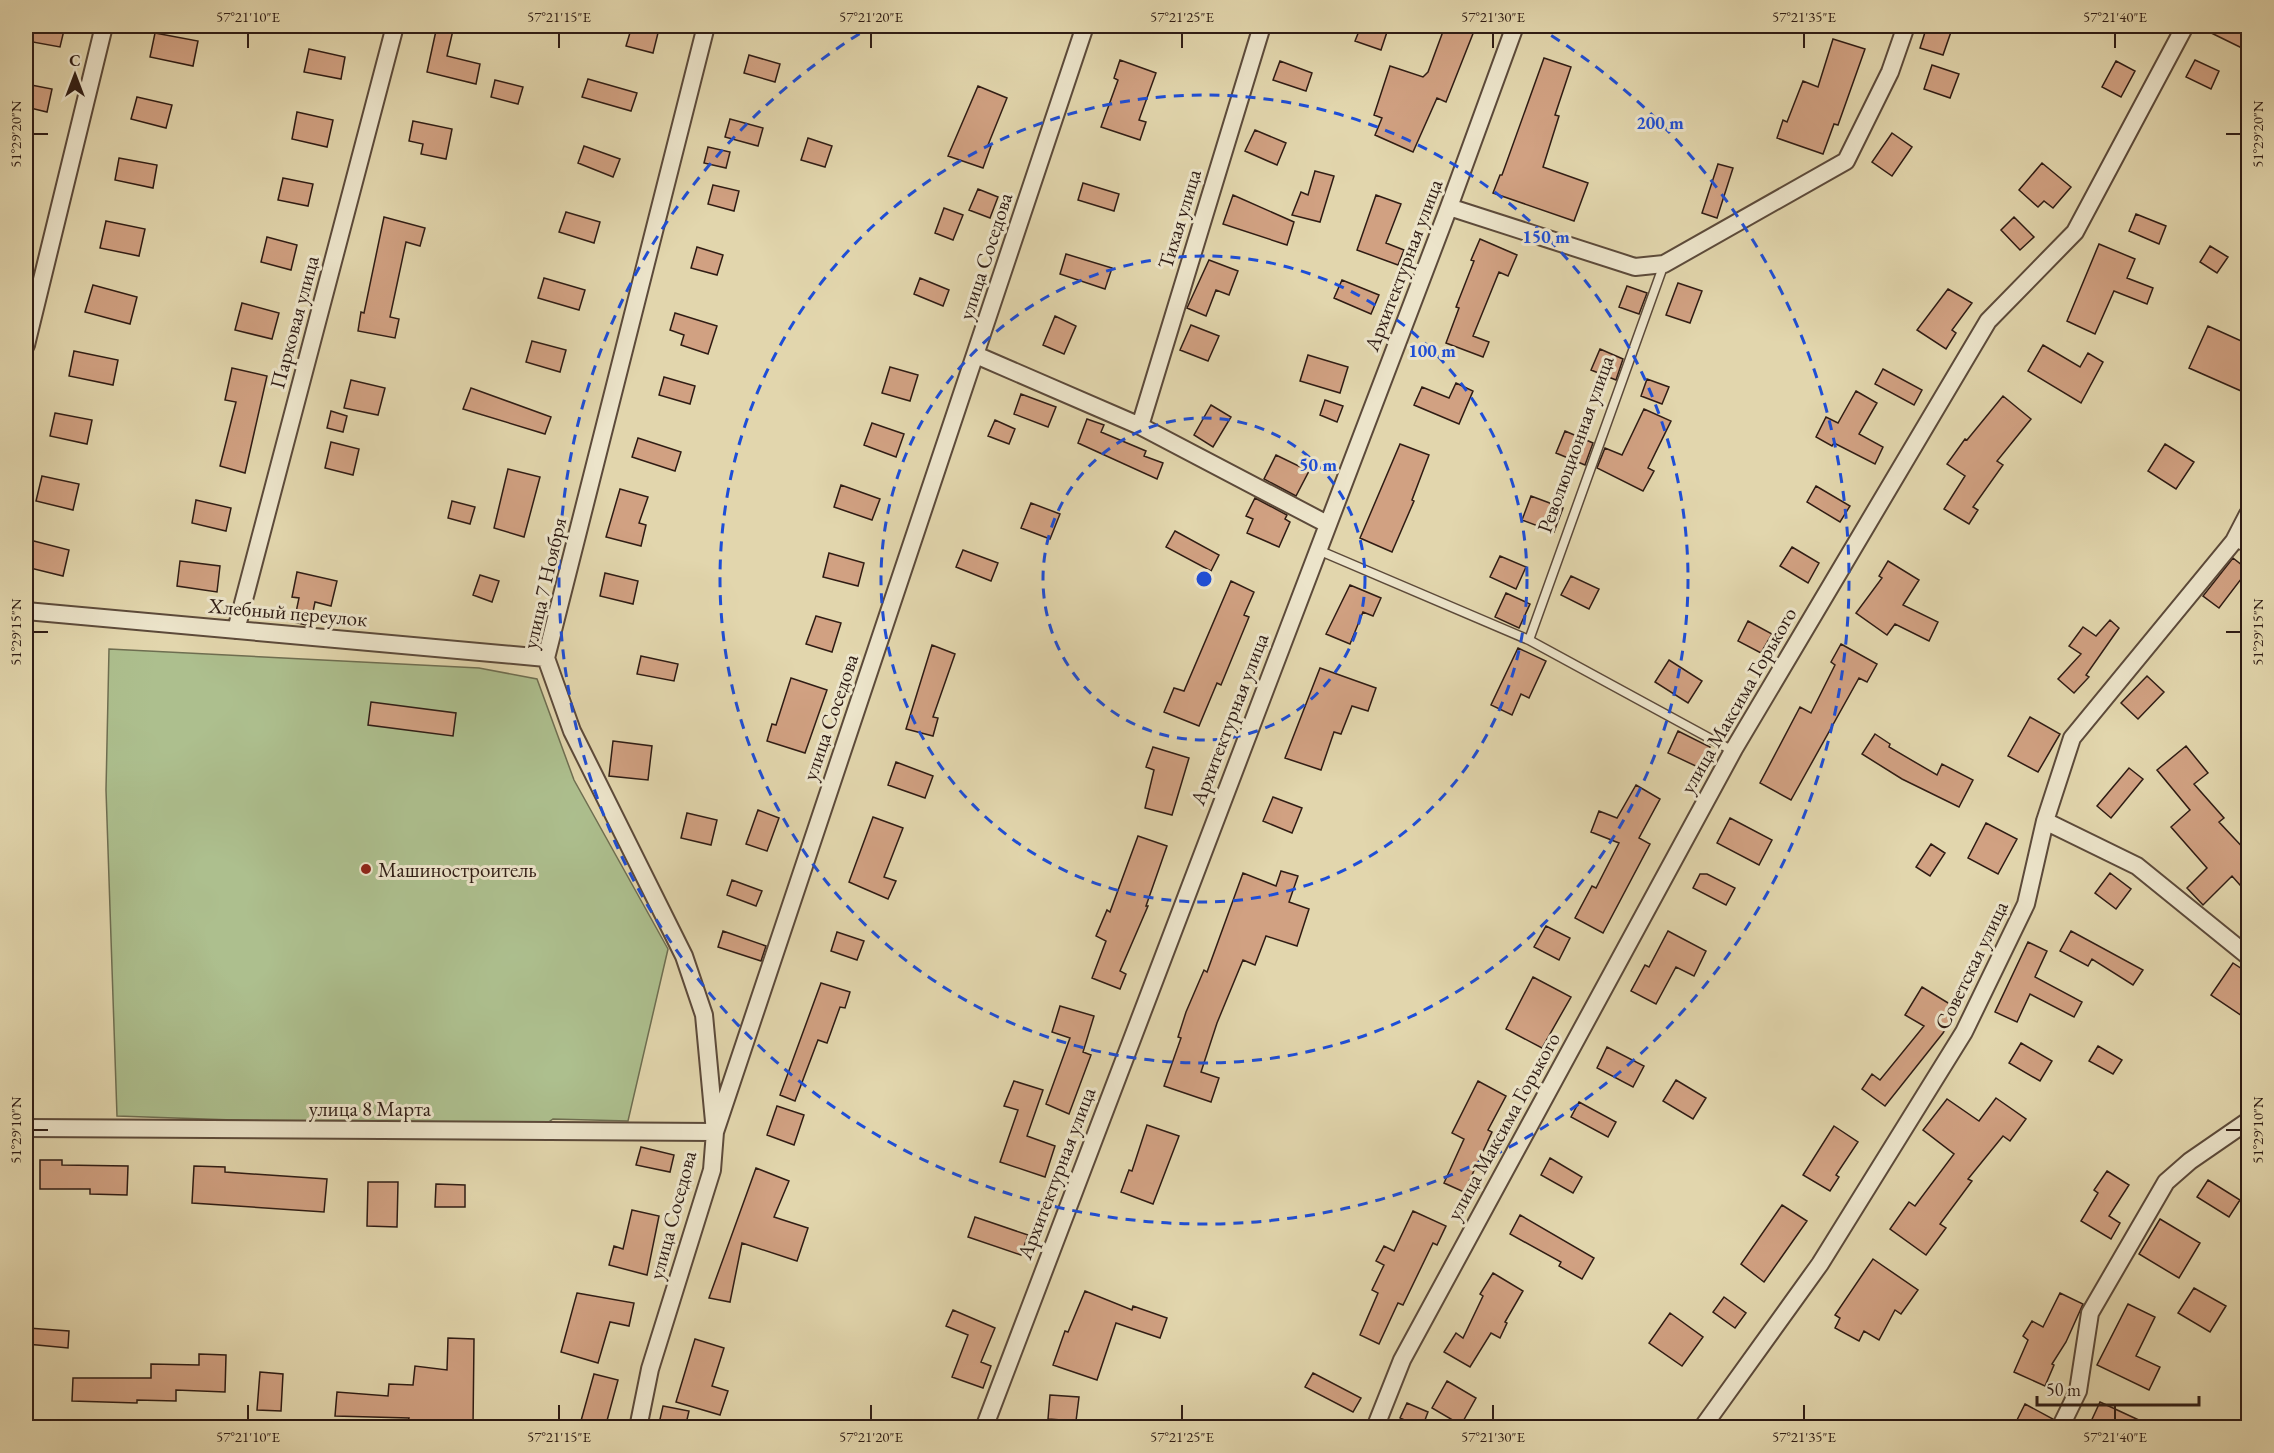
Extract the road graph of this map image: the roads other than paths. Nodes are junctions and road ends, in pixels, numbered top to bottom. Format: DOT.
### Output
graph roads {
  1 [pos="104,26"];
  2 [pos="395,26"];
  3 [pos="706,26"];
  4 [pos="1085,26"];
  5 [pos="1262,26"];
  6 [pos="1515,26"];
  7 [pos="1906,26"];
  8 [pos="2186,26"];
  9 [pos="1449,207"];
  10 [pos="1664,264"];
  11 [pos="26,345"];
  12 [pos="976,355"];
  13 [pos="1140,426"];
  14 [pos="2248,514"];
  15 [pos="1327,524"];
  16 [pos="2234,541"];
  17 [pos="2248,549"];
  18 [pos="1317,550"];
  19 [pos="26,611"];
  20 [pos="236,630"];
  21 [pos="1529,640"];
  22 [pos="546,658"];
  23 [pos="1733,751"];
  24 [pos="2045,821"];
  25 [pos="2248,956"];
  26 [pos="2248,1120"];
  27 [pos="26,1128"];
  28 [pos="715,1132"];
  29 [pos="638,1428"];
  30 [pos="984,1428"];
  31 [pos="1375,1428"];
  32 [pos="1702,1428"];
  33 [pos="2060,1428"];
  1 -- 11 [label="street"];
  2 -- 20 [label="street, Парковая улица"];
  3 -- 22 [label="street, улица 7 Ноября"];
  4 -- 12 [label="street, улица Соседова"];
  5 -- 13 [label="street, Тихая улица"];
  6 -- 9 [label="street, Архитектурная улица"];
  7 -- 10 [label="street"];
  8 -- 23 [label="street, улица Максима Горького"];
  9 -- 10 [label="street"];
  9 -- 15 [label="street, Архитектурная улица"];
  10 -- 21 [label="lane, Революционная улица"];
  12 -- 13 [label="street"];
  12 -- 28 [label="street, улица Соседова"];
  13 -- 15 [label="street"];
  14 -- 16 [label="street, Советская улица"];
  15 -- 18 [label="street, Архитектурная улица"];
  16 -- 17 [label="lane"];
  16 -- 24 [label="street, Советская улица"];
  18 -- 21 [label="lane"];
  18 -- 30 [label="street, Архитектурная улица"];
  19 -- 20 [label="street, Хлебный переулок"];
  20 -- 22 [label="street, Хлебный переулок"];
  21 -- 23 [label="lane"];
  22 -- 28 [label="street, улица 7 Ноября"];
  23 -- 31 [label="street, улица Максима Горького"];
  24 -- 25 [label="street"];
  24 -- 32 [label="street, Советская улица"];
  26 -- 33 [label="street"];
  27 -- 28 [label="street, улица 8 Марта"];
  28 -- 29 [label="street, улица Соседова"];
}
